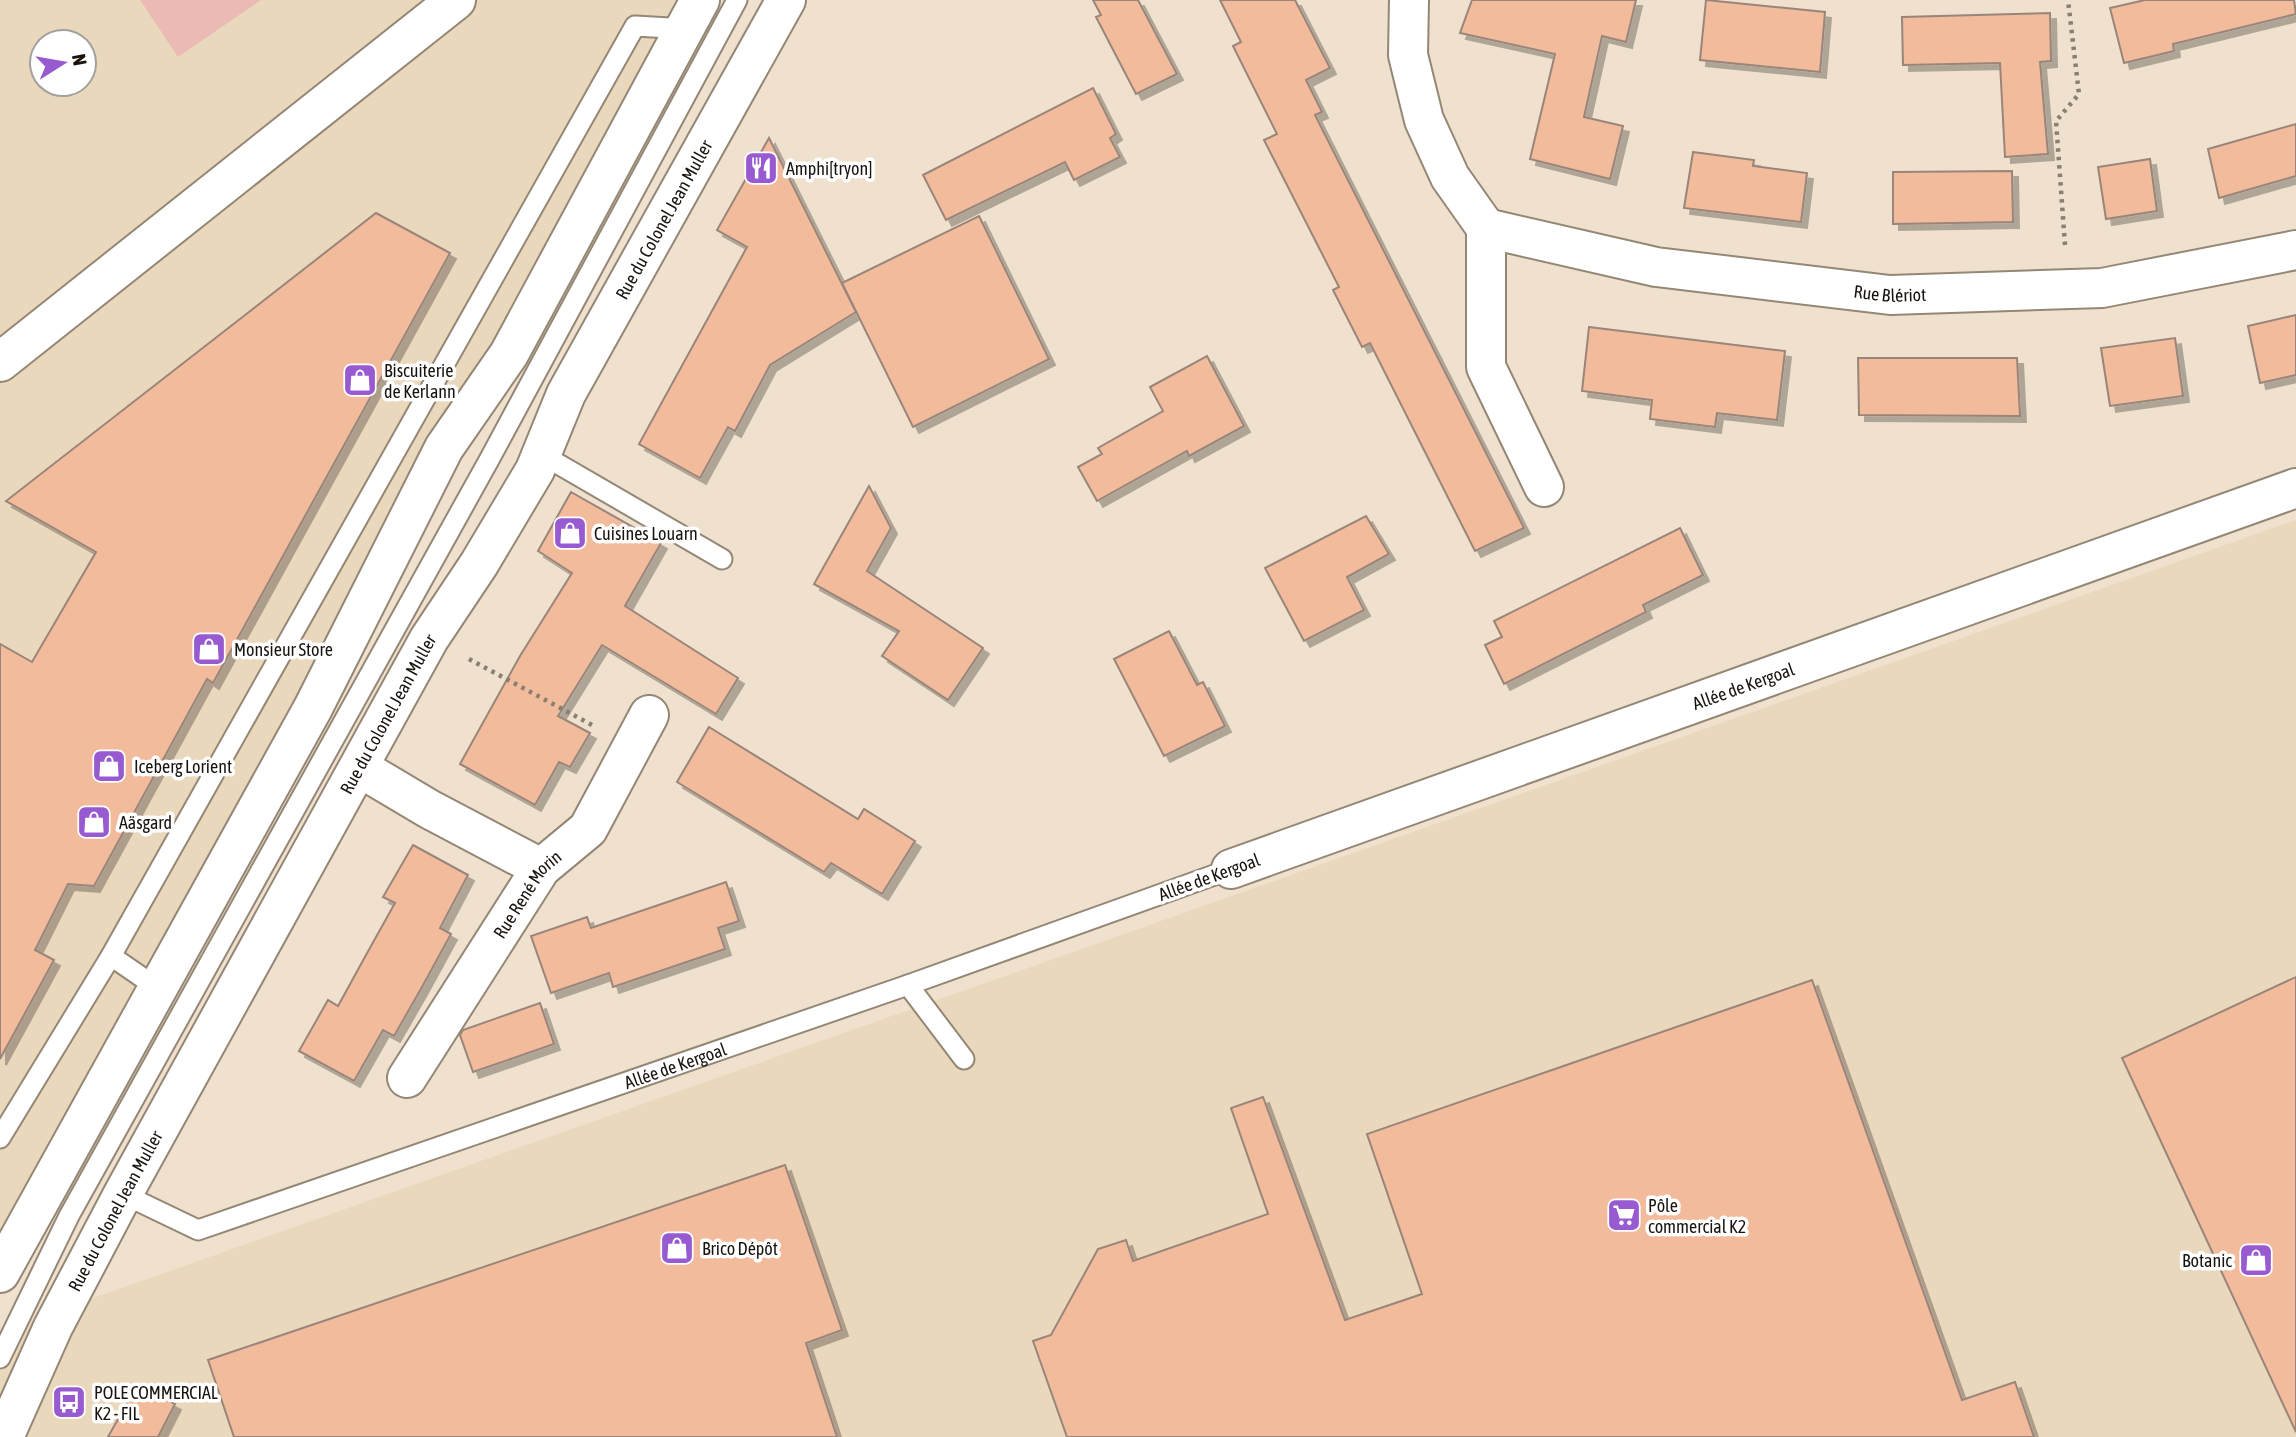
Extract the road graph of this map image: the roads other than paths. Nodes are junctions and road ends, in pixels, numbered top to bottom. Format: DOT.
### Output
graph roads {
  1 [pos="456,0"];
  2 [pos="737,0"];
  3 [pos="786,0"];
  4 [pos="1409,0"];
  5 [pos="694,15"];
  6 [pos="1486,228"];
  7 [pos="2296,250"];
  8 [pos="0,362"];
  9 [pos="541,454"];
  10 [pos="1544,487"];
  11 [pos="2296,488"];
  12 [pos="722,559"];
  13 [pos="640,731"];
  14 [pos="360,768"];
  15 [pos="541,868"];
  16 [pos="1231,869"];
  17 [pos="111,956"];
  18 [pos="908,985"];
  19 [pos="156,987"];
  20 [pos="964,1059"];
  21 [pos="407,1078"];
  22 [pos="0,1138"];
  23 [pos="123,1194"];
  24 [pos="0,1273"];
  25 [pos="0,1358"];
  26 [pos="4,1437"];
  1 -- 8 [label="main road"];
  2 -- 25 [label="lane"];
  3 -- 9 [label="main road, Rue du Colonel Jean Muller"];
  4 -- 6 [label="main road"];
  5 -- 17 [label="lane"];
  5 -- 19 [label="main road"];
  6 -- 7 [label="main road, Rue Blériot"];
  6 -- 10 [label="main road"];
  9 -- 12 [label="lane"];
  9 -- 14 [label="main road, Rue du Colonel Jean Muller"];
  11 -- 16 [label="main road, Allée de Kergoal"];
  13 -- 15 [label="main road, Rue René Morin"];
  14 -- 15 [label="main road"];
  14 -- 23 [label="main road, Rue du Colonel Jean Muller"];
  15 -- 21 [label="main road, Rue René Morin"];
  16 -- 18 [label="lane, Allée de Kergoal"];
  17 -- 19 [label="lane"];
  17 -- 22 [label="lane"];
  18 -- 20 [label="lane"];
  18 -- 23 [label="lane, Allée de Kergoal"];
  19 -- 24 [label="main road"];
  23 -- 26 [label="main road, Rue du Colonel Jean Muller"];
}
